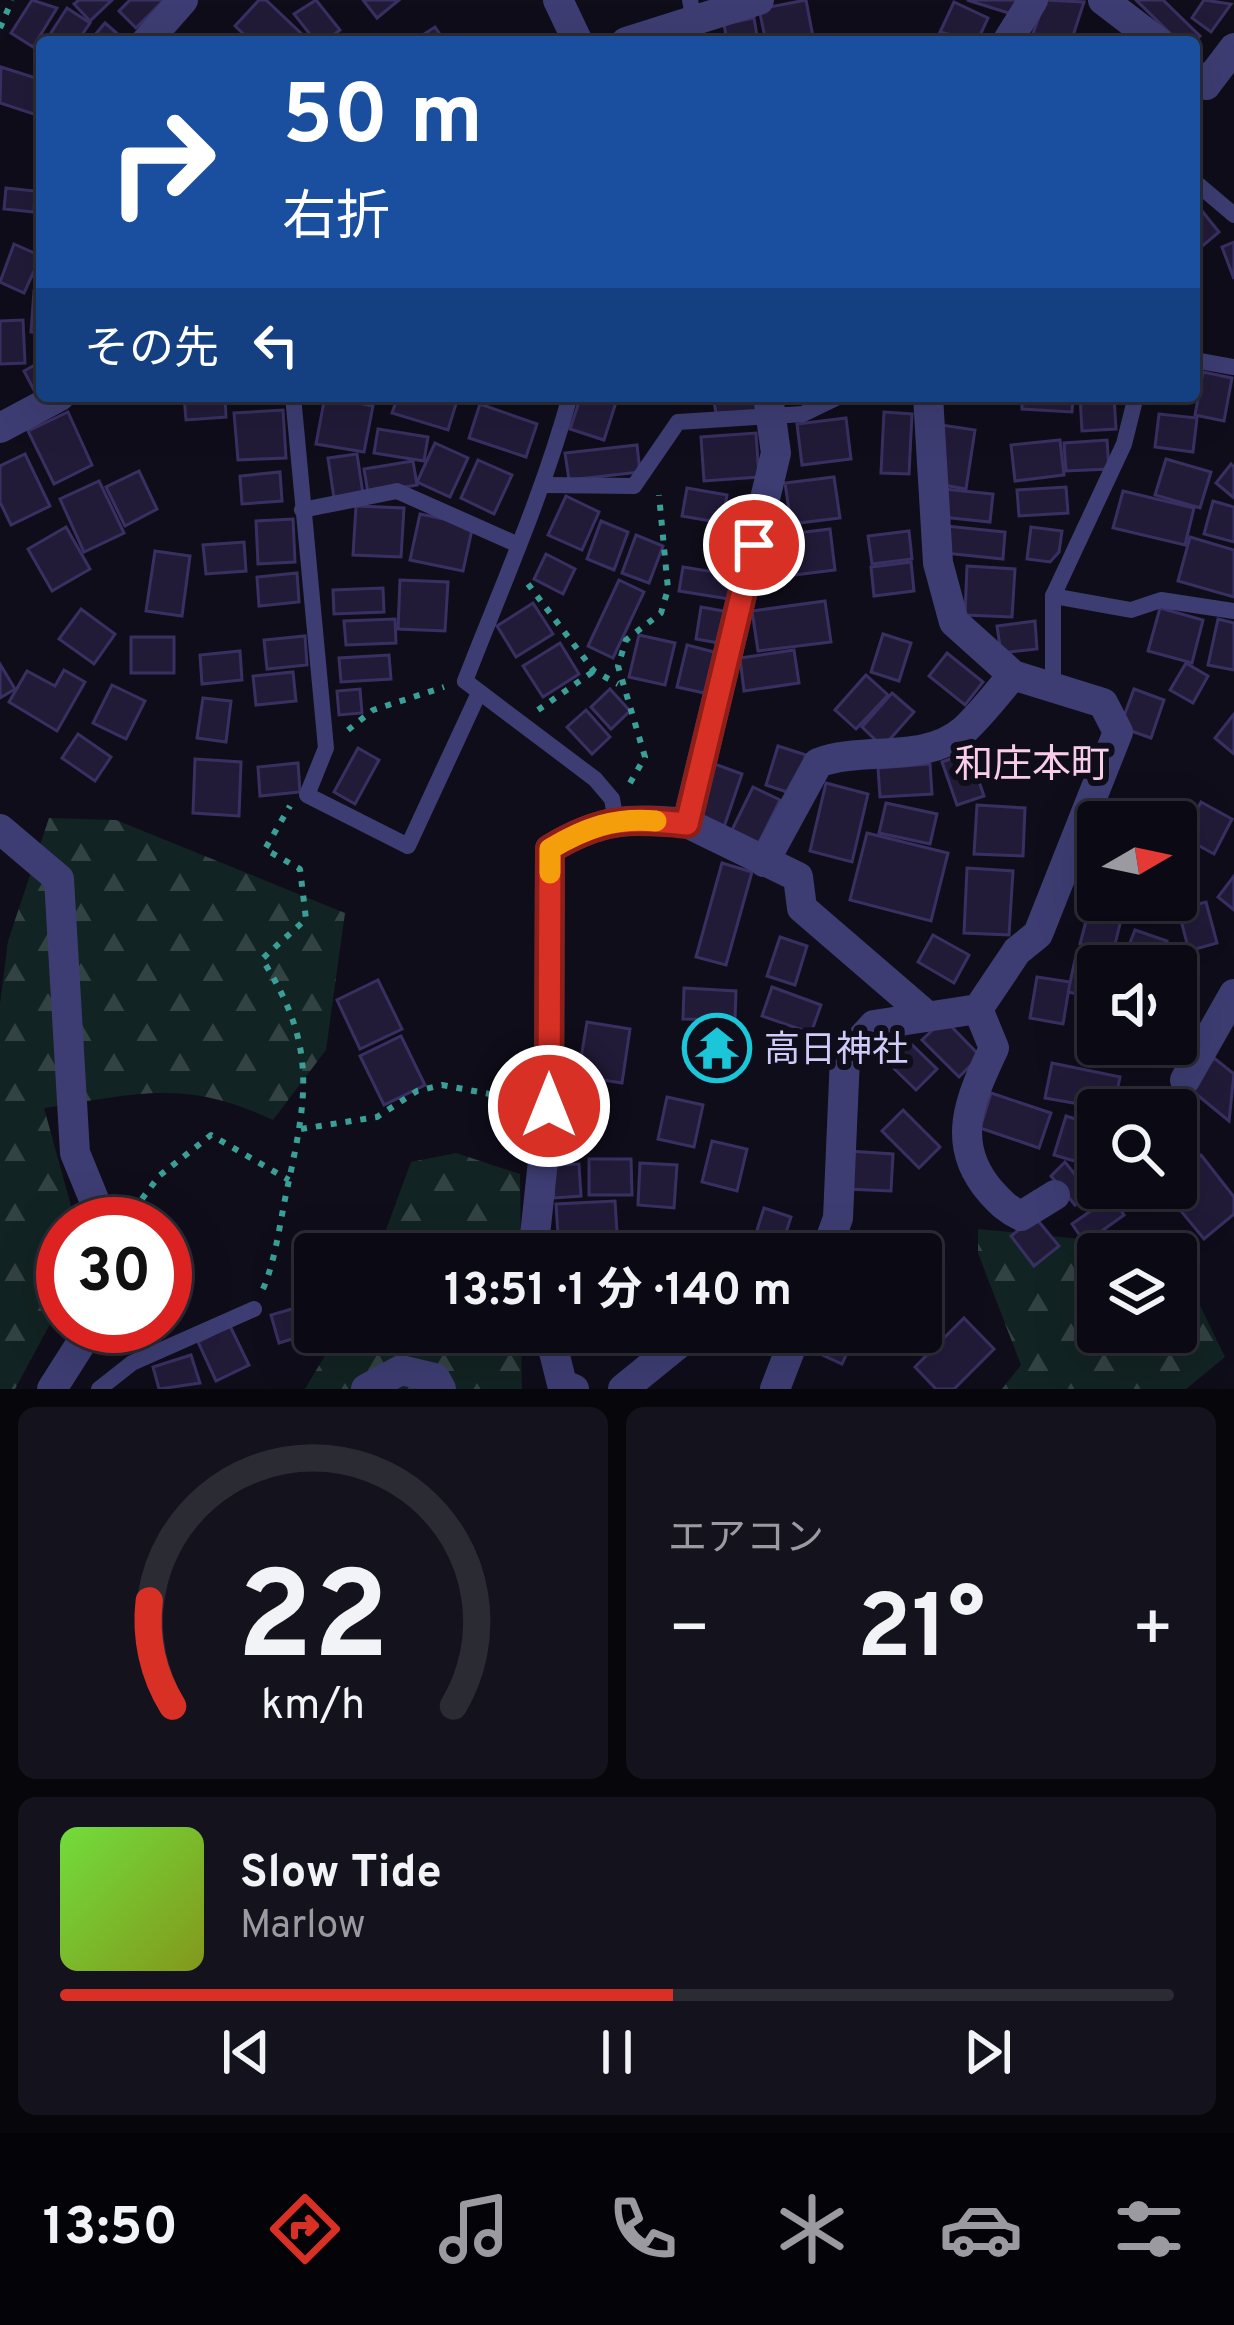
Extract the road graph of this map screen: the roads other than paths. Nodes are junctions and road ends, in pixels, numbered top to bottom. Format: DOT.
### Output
graph roads {
  1 [pos="183,0"];
  2 [pos="558,0"];
  3 [pos="759,0"];
  4 [pos="1033,0"];
  5 [pos="1103,0"];
  6 [pos="694,21"];
  7 [pos="151,36"];
  8 [pos="575,36"];
  9 [pos="645,36"];
  10 [pos="1011,36"];
  11 [pos="1150,36"];
  12 [pos="1234,48"];
  13 [pos="1200,85"];
  14 [pos="1200,186"];
  15 [pos="1234,214"];
  16 [pos="1200,361"];
  17 [pos="1234,367"];
  18 [pos="49,402"];
  19 [pos="293,402"];
  20 [pos="568,402"];
  21 [pos="834,402"];
  22 [pos="928,402"];
  23 [pos="1134,402"];
  24 [pos="770,408"];
  25 [pos="0,428"];
  26 [pos="545,484"];
  27 [pos="302,510"];
  28 [pos="513,553"];
  29 [pos="1053,596"];
  30 [pos="1234,611"];
  31 [pos="1013,675"];
  32 [pos="1053,685"];
  33 [pos="471,688"];
  34 [pos="615,815"];
  35 [pos="687,824"];
  36 [pos="0,829"];
  37 [pos="764,862"];
  38 [pos="1234,994"];
  39 [pos="978,1009"];
  40 [pos="926,1014"];
  41 [pos="1185,1080"];
  42 [pos="1055,1195"];
  43 [pos="98,1197"];
  44 [pos="838,1218"];
  45 [pos="534,1233"];
  46 [pos="826,1233"];
  47 [pos="833,1233"];
  48 [pos="254,1309"];
  49 [pos="75,1353"];
  50 [pos="554,1353"];
  51 [pos="667,1353"];
  52 [pos="789,1353"];
  53 [pos="52,1389"];
  54 [pos="99,1389"];
  55 [pos="366,1389"];
  56 [pos="441,1389"];
  57 [pos="574,1389"];
  58 [pos="622,1389"];
  59 [pos="775,1389"];
  1 -- 7 [label="street"];
  2 -- 8 [label="street"];
  3 -- 6 [label="street"];
  4 -- 10 [label="street"];
  5 -- 11 [label="street"];
  6 -- 9 [label="street"];
  12 -- 13 [label="street"];
  14 -- 15 [label="lane"];
  16 -- 17 [label="lane"];
  18 -- 25 [label="street"];
  19 -- 27 [label="lane"];
  20 -- 26 [label="lane"];
  21 -- 24 [label="lane"];
  22 -- 31 [label="street"];
  23 -- 29 [label="lane"];
  24 -- 26 [label="lane"];
  24 -- 35 [label="street"];
  26 -- 28 [label="lane"];
  27 -- 28 [label="lane"];
  27 -- 33 [label="lane"];
  28 -- 33 [label="lane"];
  29 -- 30 [label="lane"];
  29 -- 32 [label="lane"];
  31 -- 32 [label="street"];
  31 -- 37 [label="street"];
  32 -- 39 [label="street"];
  33 -- 34 [label="lane"];
  34 -- 35 [label="street"];
  34 -- 45 [label="street"];
  35 -- 37 [label="street"];
  36 -- 43 [label="street"];
  37 -- 40 [label="street"];
  38 -- 41 [label="street"];
  39 -- 40 [label="street"];
  39 -- 42 [label="street"];
  40 -- 44 [label="street"];
  44 -- 46 [label="street"];
  44 -- 47 [label="street"];
  48 -- 54 [label="lane"];
  49 -- 53 [label="street"];
  50 -- 57 [label="street"];
  51 -- 58 [label="street"];
  52 -- 59 [label="street"];
  55 -- 56 [label="street"];
}
